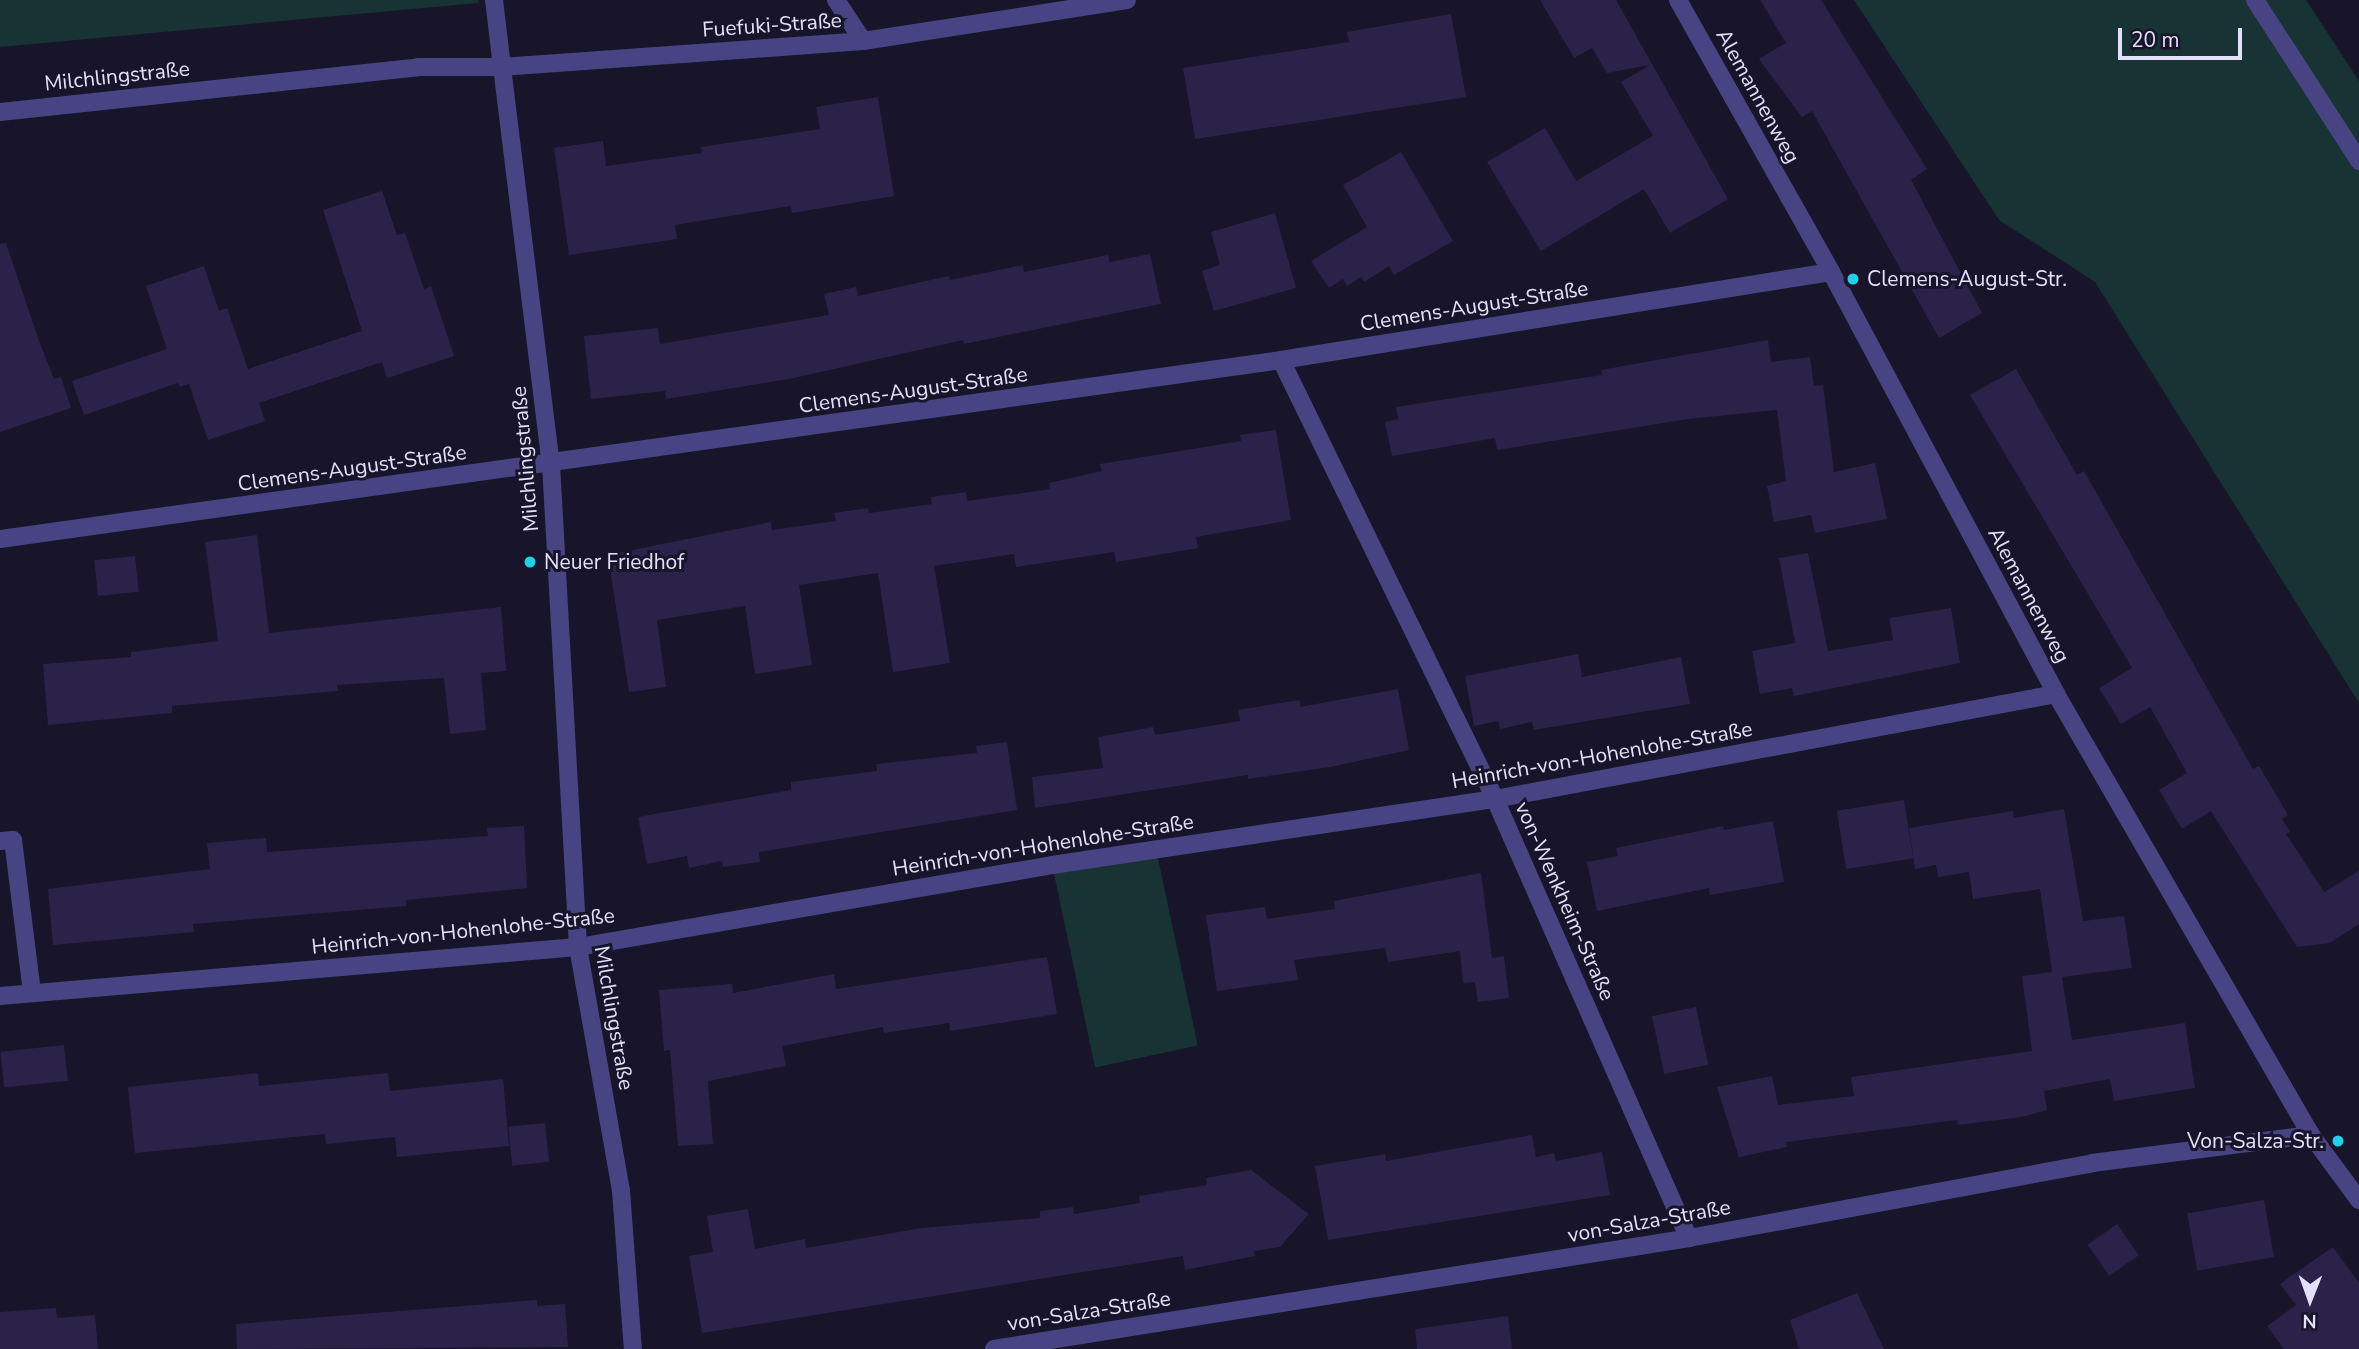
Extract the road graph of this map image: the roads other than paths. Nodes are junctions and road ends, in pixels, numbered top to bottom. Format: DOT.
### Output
graph roads {
  1 [pos="494,0"];
  2 [pos="836,0"];
  3 [pos="1127,0"];
  4 [pos="1678,0"];
  5 [pos="2255,0"];
  6 [pos="863,41"];
  7 [pos="502,67"];
  8 [pos="0,112"];
  9 [pos="2359,161"];
  10 [pos="1831,272"];
  11 [pos="1281,360"];
  12 [pos="551,464"];
  13 [pos="0,539"];
  14 [pos="2056,694"];
  15 [pos="1495,799"];
  16 [pos="0,841"];
  17 [pos="578,947"];
  18 [pos="32,993"];
  19 [pos="0,996"];
  20 [pos="2311,1135"];
  21 [pos="2359,1200"];
  22 [pos="1689,1238"];
  23 [pos="633,1349"];
  24 [pos="994,1349"];
  1 -- 7 [label="street"];
  2 -- 6 [label="street"];
  3 -- 6 [label="street, Fuefuki-Straße"];
  4 -- 10 [label="street, Alemannenweg"];
  5 -- 9 [label="street"];
  6 -- 7 [label="street, Fuefuki-Straße"];
  7 -- 8 [label="street, Milchlingstraße"];
  7 -- 12 [label="street, Milchlingstraße"];
  10 -- 11 [label="street, Clemens-August-Straße"];
  10 -- 14 [label="street, Alemannenweg"];
  11 -- 12 [label="street, Clemens-August-Straße"];
  11 -- 15 [label="street, von-Wenkheim-Straße"];
  12 -- 13 [label="street, Clemens-August-Straße"];
  12 -- 17 [label="street, Milchlingstraße"];
  14 -- 15 [label="street, Heinrich-von-Hohenlohe-Straße"];
  14 -- 20 [label="street, Alemannenweg"];
  15 -- 17 [label="street, Heinrich-von-Hohenlohe-Straße"];
  15 -- 22 [label="street, von-Wenkheim-Straße"];
  16 -- 18 [label="street"];
  17 -- 18 [label="street, Heinrich-von-Hohenlohe-Straße"];
  17 -- 23 [label="street, Milchlingstraße"];
  18 -- 19 [label="street, Heinrich-von-Hohenlohe-Straße"];
  20 -- 21 [label="street, Alemannenweg"];
  20 -- 22 [label="street, von-Salza-Straße"];
  22 -- 24 [label="street, von-Salza-Straße"];
}
